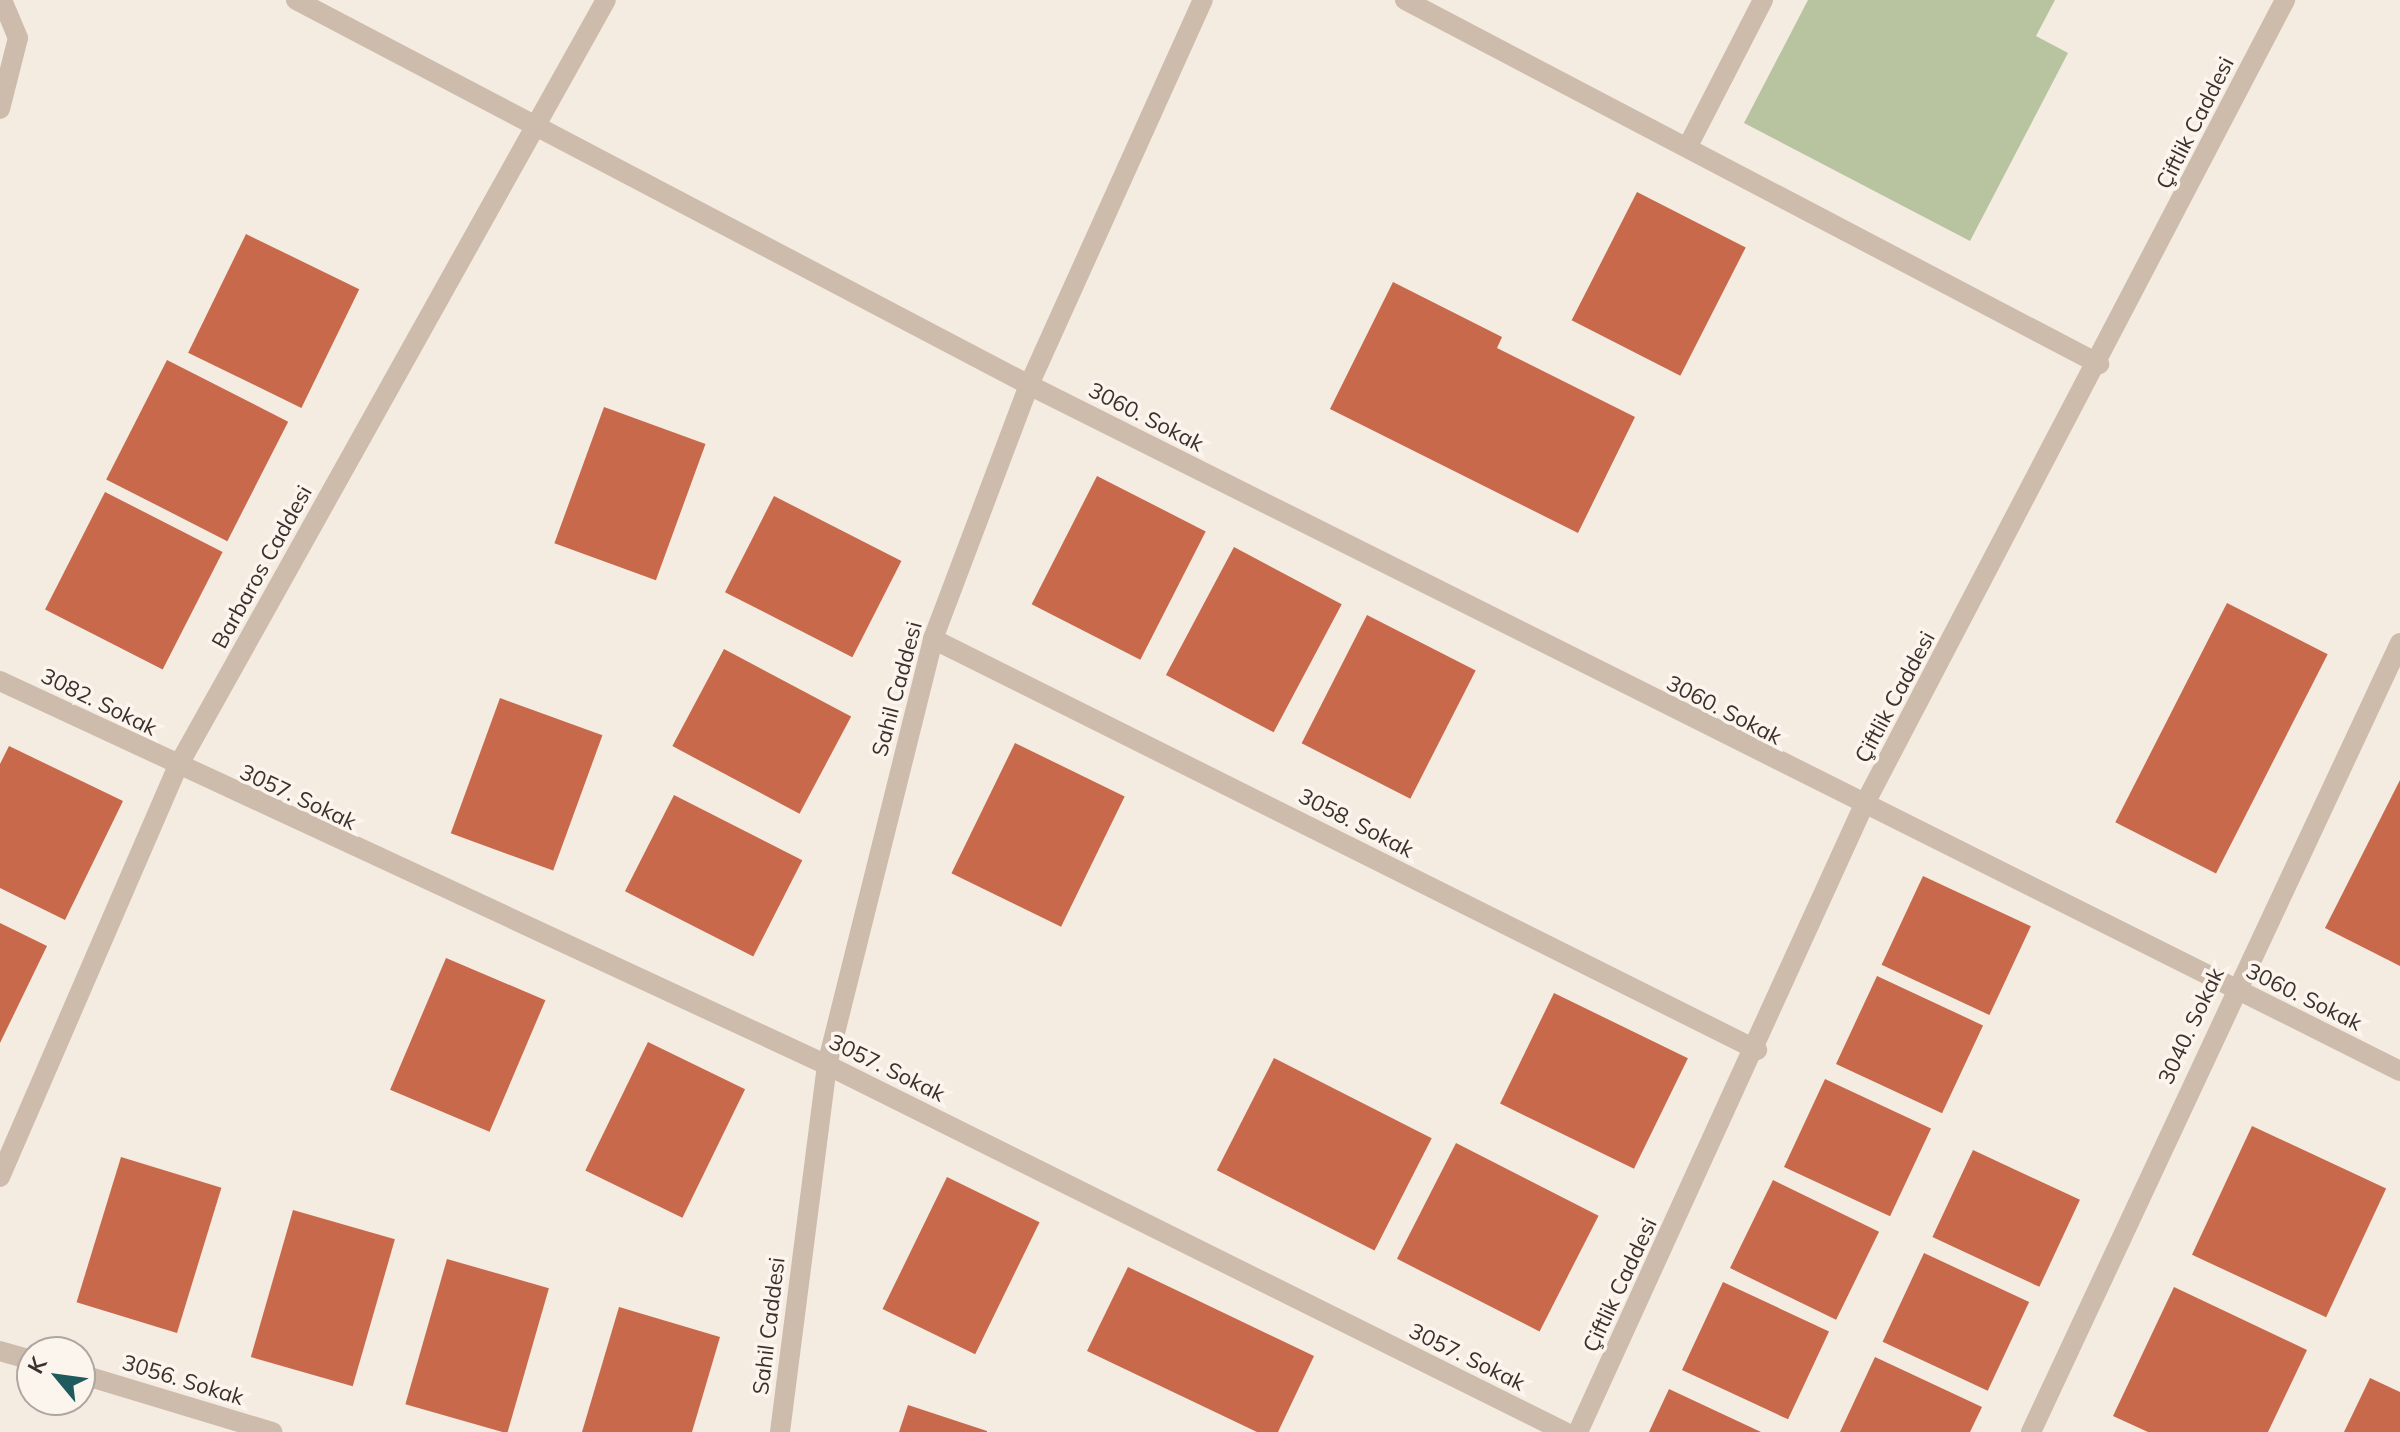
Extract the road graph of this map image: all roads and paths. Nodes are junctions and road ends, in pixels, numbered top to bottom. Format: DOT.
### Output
graph roads {
  1 [pos="2,0"];
  2 [pos="296,0"];
  3 [pos="606,0"];
  4 [pos="1203,0"];
  5 [pos="1405,0"];
  6 [pos="1763,0"];
  7 [pos="2285,0"];
  8 [pos="0,109"];
  9 [pos="535,127"];
  10 [pos="1689,144"];
  11 [pos="2099,364"];
  12 [pos="1029,385"];
  13 [pos="933,639"];
  14 [pos="2400,643"];
  15 [pos="0,681"];
  16 [pos="178,766"];
  17 [pos="1863,807"];
  18 [pos="2234,989"];
  19 [pos="1757,1050"];
  20 [pos="827,1065"];
  21 [pos="2400,1071"];
  22 [pos="0,1177"];
  23 [pos="96,1379"];
  24 [pos="272,1432"];
  25 [pos="780,1432"];
  26 [pos="1565,1432"];
  27 [pos="1578,1432"];
  28 [pos="2031,1432"];
  1 -- 8 [label="street"];
  2 -- 9 [label="street, 3060. Sokak"];
  3 -- 9 [label="street, Barbaros Caddesi"];
  4 -- 12 [label="street, Sahil Caddesi"];
  5 -- 10 [label="street"];
  6 -- 10 [label="street"];
  7 -- 11 [label="street, Çiftlik Caddesi"];
  9 -- 12 [label="street, 3060. Sokak"];
  9 -- 16 [label="street, Barbaros Caddesi"];
  10 -- 11 [label="street"];
  11 -- 17 [label="street, Çiftlik Caddesi"];
  12 -- 13 [label="street, Sahil Caddesi"];
  12 -- 17 [label="street, 3060. Sokak"];
  13 -- 19 [label="street, 3058. Sokak"];
  13 -- 20 [label="street, Sahil Caddesi"];
  14 -- 18 [label="street, 3040. Sokak"];
  15 -- 16 [label="street, 3082. Sokak"];
  16 -- 20 [label="street, 3057. Sokak"];
  16 -- 22 [label="street, Barbaros Caddesi"];
  17 -- 18 [label="street, 3060. Sokak"];
  17 -- 19 [label="street, Çiftlik Caddesi"];
  18 -- 21 [label="street, 3060. Sokak"];
  18 -- 28 [label="street, 3040. Sokak"];
  19 -- 27 [label="street, Çiftlik Caddesi"];
  20 -- 25 [label="street, Sahil Caddesi"];
  20 -- 26 [label="street, 3057. Sokak"];
  23 -- 24 [label="street, 3056. Sokak"];
}
